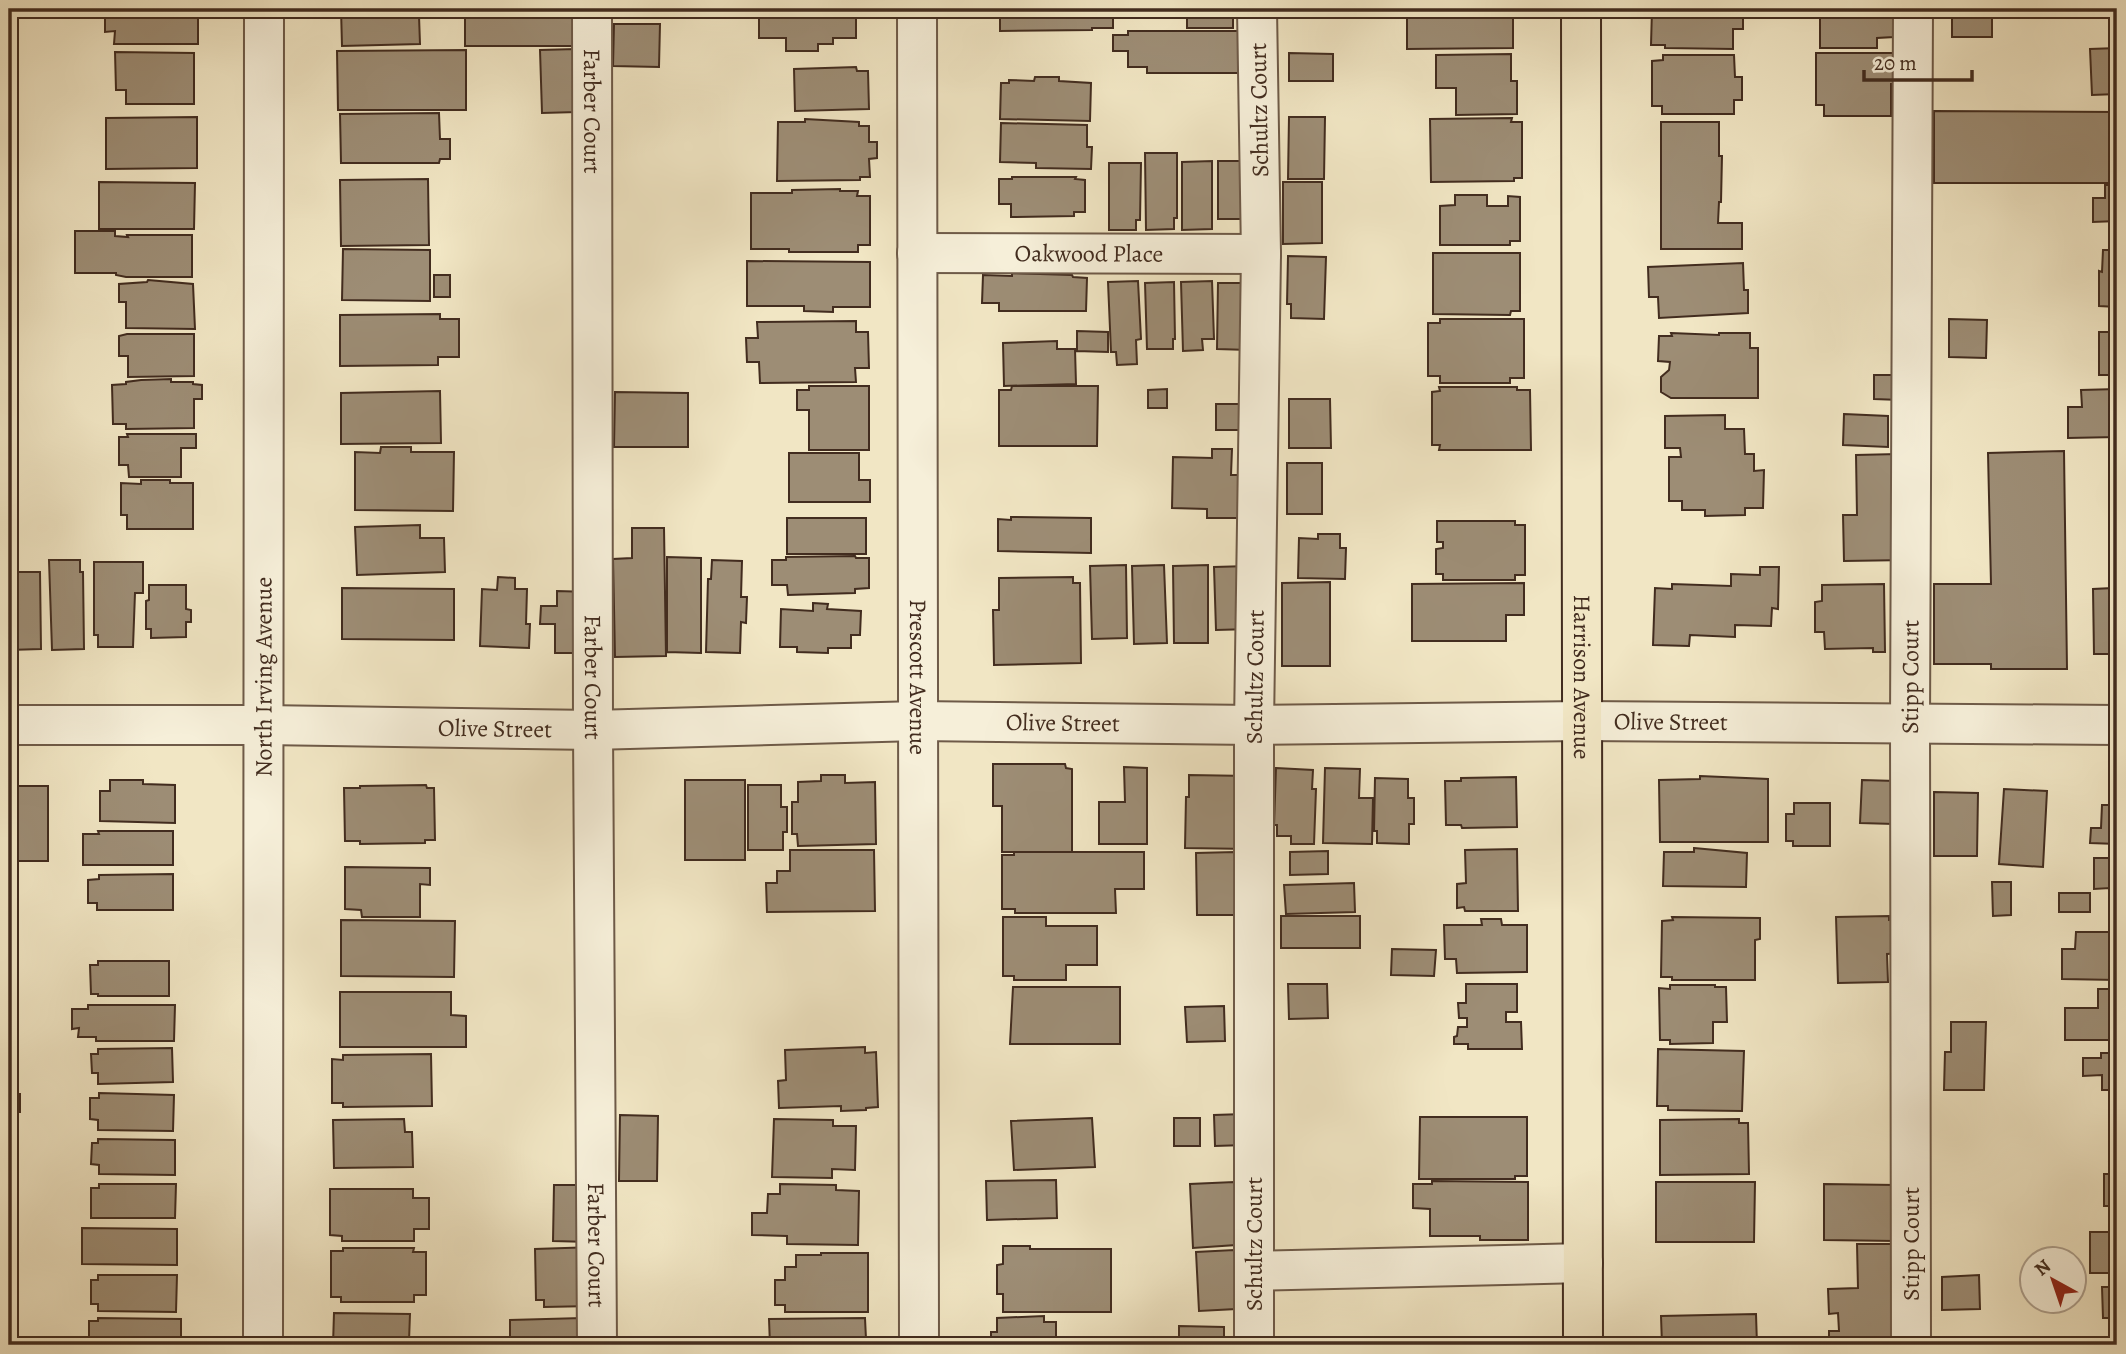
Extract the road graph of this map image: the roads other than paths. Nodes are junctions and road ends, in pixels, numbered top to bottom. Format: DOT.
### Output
graph roads {
  1 [pos="264,9"];
  2 [pos="592,9"];
  3 [pos="917,9"];
  4 [pos="1257,9"];
  5 [pos="1581,9"];
  6 [pos="1913,9"];
  7 [pos="917,253"];
  8 [pos="1261,254"];
  9 [pos="918,721"];
  10 [pos="1582,721"];
  11 [pos="1910,723"];
  12 [pos="9,725"];
  13 [pos="264,725"];
  14 [pos="1254,725"];
  15 [pos="2117,725"];
  16 [pos="593,730"];
  17 [pos="1583,1264"];
  18 [pos="1254,1271"];
  19 [pos="263,1345"];
  20 [pos="597,1345"];
  21 [pos="919,1345"];
  22 [pos="1254,1345"];
  23 [pos="1583,1345"];
  24 [pos="1911,1345"];
  1 -- 13 [label="street, North Irving Avenue"];
  2 -- 16 [label="street, Farber Court"];
  3 -- 7 [label="street, Prescott Avenue"];
  4 -- 8 [label="street, Schultz Court"];
  5 -- 10 [label="main road, Harrison Avenue"];
  6 -- 11 [label="street, Stipp Court"];
  7 -- 8 [label="street, Oakwood Place"];
  7 -- 9 [label="street, Prescott Avenue"];
  8 -- 14 [label="street, Schultz Court"];
  9 -- 14 [label="street, Olive Street"];
  9 -- 16 [label="street, Olive Street"];
  9 -- 21 [label="street, Prescott Avenue"];
  10 -- 11 [label="street, Olive Street"];
  10 -- 14 [label="street, Olive Street"];
  10 -- 17 [label="main road, Harrison Avenue"];
  11 -- 15 [label="street, Olive Street"];
  11 -- 24 [label="street, Stipp Court"];
  12 -- 13 [label="street, Olive Street"];
  13 -- 16 [label="street, Olive Street"];
  13 -- 19 [label="street, North Irving Avenue"];
  14 -- 18 [label="street, Schultz Court"];
  16 -- 20 [label="street, Farber Court"];
  17 -- 18 [label="street"];
  17 -- 23 [label="main road, Harrison Avenue"];
  18 -- 22 [label="street, Schultz Court"];
}
